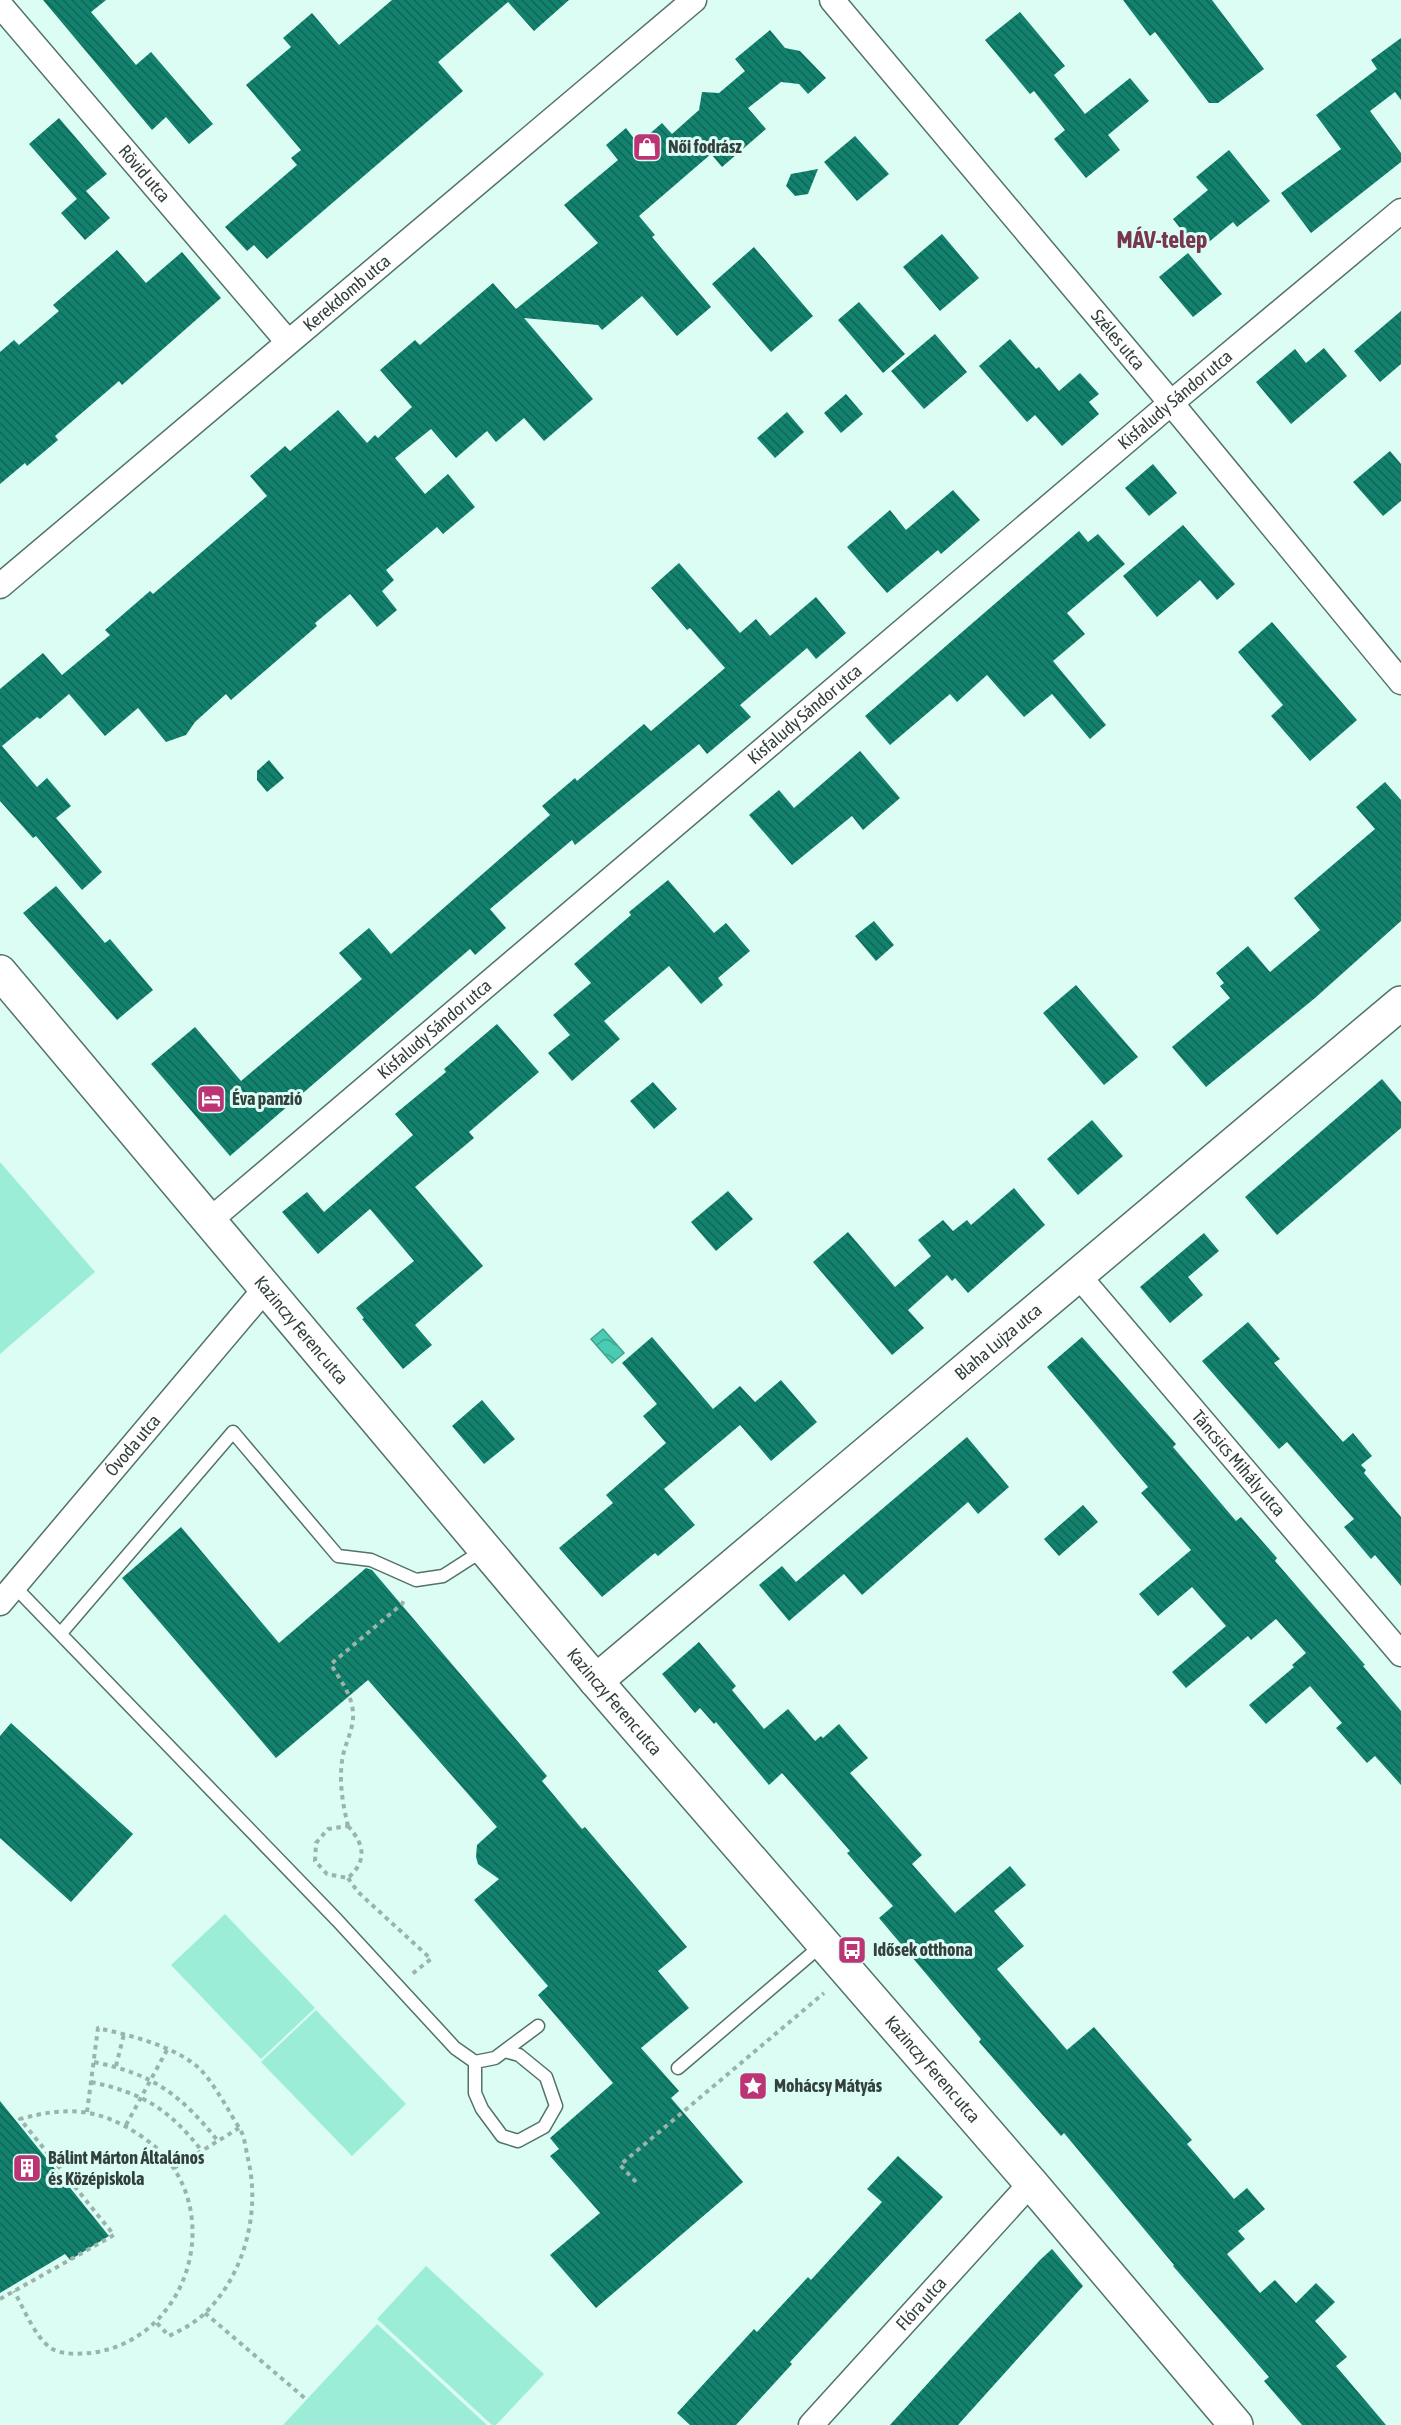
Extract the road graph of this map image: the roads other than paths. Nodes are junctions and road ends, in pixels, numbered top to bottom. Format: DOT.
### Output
graph roads {
  1 [pos="694,0"];
  2 [pos="832,0"];
  3 [pos="0,5"];
  4 [pos="1401,211"];
  5 [pos="288,342"];
  6 [pos="1171,403"];
  7 [pos="0,586"];
  8 [pos="1401,682"];
  9 [pos="0,972"];
  10 [pos="1401,1003"];
  11 [pos="209,1221"];
  12 [pos="1077,1274"];
  13 [pos="265,1289"];
  14 [pos="486,1548"];
  15 [pos="7,1595"];
  16 [pos="61,1633"];
  17 [pos="1401,1654"];
  18 [pos="596,1681"];
  19 [pos="824,1944"];
  20 [pos="538,2026"];
  21 [pos="505,2051"];
  22 [pos="475,2062"];
  23 [pos="678,2068"];
  24 [pos="1030,2183"];
  25 [pos="811,2425"];
  26 [pos="1236,2425"];
  1 -- 5 [label="street, Kerekdomb utca"];
  2 -- 6 [label="street, Széles utca"];
  3 -- 5 [label="street, Rövid utca"];
  4 -- 6 [label="street, Kisfaludy Sándor utca"];
  5 -- 7 [label="street, Kerekdomb utca"];
  6 -- 8 [label="street, Széles utca"];
  6 -- 11 [label="street, Kisfaludy Sándor utca"];
  9 -- 11 [label="street, Kazinczy Ferenc utca"];
  10 -- 12 [label="street, Blaha Lujza utca"];
  11 -- 13 [label="street, Kazinczy Ferenc utca"];
  12 -- 17 [label="street, Táncsics Mihály utca"];
  12 -- 18 [label="street, Blaha Lujza utca"];
  13 -- 14 [label="street, Kazinczy Ferenc utca"];
  13 -- 15 [label="street, Óvoda utca"];
  14 -- 16 [label="lane"];
  14 -- 18 [label="street, Kazinczy Ferenc utca"];
  15 -- 16 [label="lane"];
  16 -- 22 [label="lane"];
  18 -- 19 [label="street, Kazinczy Ferenc utca"];
  19 -- 23 [label="lane"];
  19 -- 24 [label="street, Kazinczy Ferenc utca"];
  20 -- 21 [label="lane"];
  21 -- 22 [label="lane"];
  21 -- 22 [label="lane"];
  24 -- 25 [label="street, Flóra utca"];
  24 -- 26 [label="street, Kazinczy Ferenc utca"];
}
